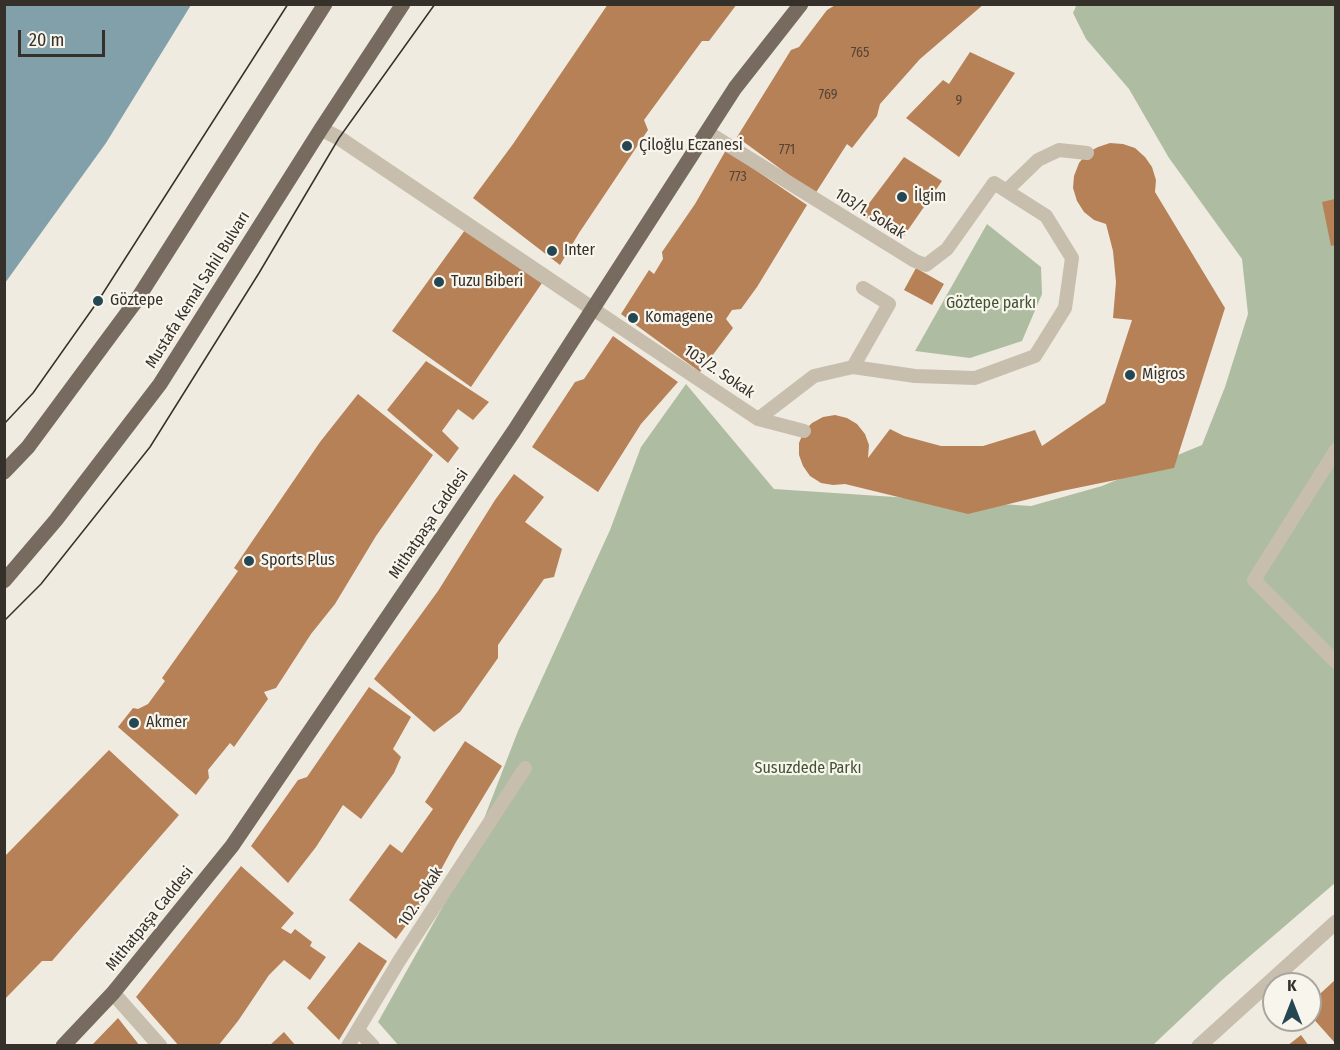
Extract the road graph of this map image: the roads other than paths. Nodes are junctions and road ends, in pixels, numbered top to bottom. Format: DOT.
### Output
graph roads {
  1 [pos="325,4"];
  2 [pos="402,4"];
  3 [pos="801,4"];
  4 [pos="321,129"];
  5 [pos="707,132"];
  6 [pos="1087,153"];
  7 [pos="994,183"];
  8 [pos="1006,191"];
  9 [pos="863,288"];
  10 [pos="593,309"];
  11 [pos="854,367"];
  12 [pos="758,419"];
  13 [pos="804,431"];
  14 [pos="1335,450"];
  15 [pos="4,472"];
  16 [pos="4,581"];
  17 [pos="1335,662"];
  18 [pos="525,768"];
  19 [pos="1335,922"];
  20 [pos="113,993"];
  21 [pos="358,1030"];
  22 [pos="63,1046"];
  23 [pos="160,1046"];
  24 [pos="348,1046"];
  25 [pos="373,1046"];
  26 [pos="1198,1046"];
  1 -- 15 [label="main road"];
  2 -- 4 [label="main road, Mustafa Kemal Sahil Bulvarı"];
  3 -- 5 [label="main road, Mithatpaşa Caddesi"];
  4 -- 10 [label="street, 103/2. Sokak"];
  4 -- 16 [label="main road, Mustafa Kemal Sahil Bulvarı"];
  5 -- 7 [label="lane, 103/1. Sokak"];
  5 -- 10 [label="main road, Mithatpaşa Caddesi"];
  6 -- 8 [label="lane"];
  7 -- 8 [label="lane, 103/2. Sokak"];
  8 -- 11 [label="lane, 103/2. Sokak"];
  9 -- 11 [label="lane"];
  10 -- 12 [label="lane, 103/2. Sokak"];
  10 -- 20 [label="main road, Mithatpaşa Caddesi"];
  11 -- 12 [label="lane, 103/2. Sokak"];
  12 -- 13 [label="lane"];
  14 -- 17 [label="lane"];
  18 -- 21 [label="lane, 102. Sokak"];
  19 -- 26 [label="street"];
  20 -- 22 [label="main road, Mithatpaşa Caddesi"];
  20 -- 23 [label="street"];
  21 -- 24 [label="lane, 102. Sokak"];
  21 -- 25 [label="lane"];
}
